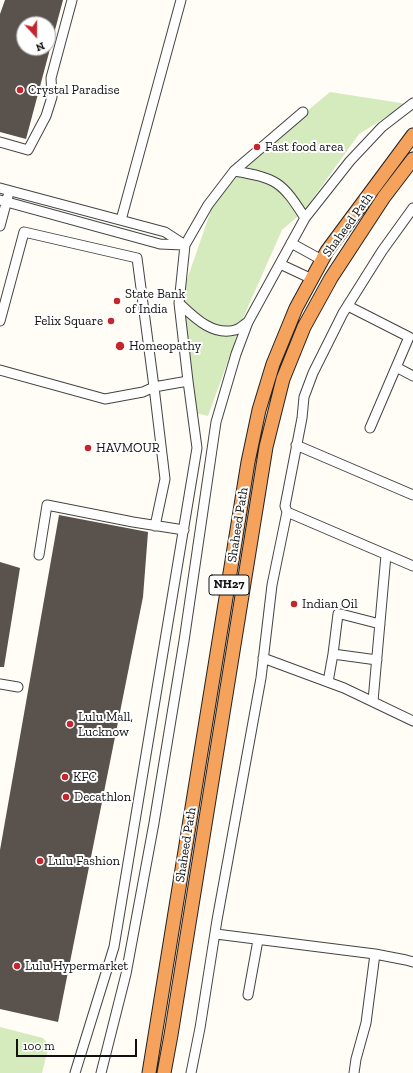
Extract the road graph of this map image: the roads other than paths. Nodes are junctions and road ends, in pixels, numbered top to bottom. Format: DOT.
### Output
graph roads {
  1 [pos="72,0"];
  2 [pos="181,0"];
  3 [pos="413,104"];
  4 [pos="303,112"];
  5 [pos="413,136"];
  6 [pos="0,142"];
  7 [pos="413,159"];
  8 [pos="234,171"];
  9 [pos="0,188"];
  10 [pos="10,191"];
  11 [pos="3,201"];
  12 [pos="413,208"];
  13 [pos="305,218"];
  14 [pos="121,220"];
  15 [pos="0,226"];
  16 [pos="291,243"];
  17 [pos="185,245"];
  18 [pos="322,260"];
  19 [pos="280,264"];
  20 [pos="312,278"];
  21 [pos="179,303"];
  22 [pos="348,306"];
  23 [pos="0,321"];
  24 [pos="248,322"];
  25 [pos="396,367"];
  26 [pos="0,370"];
  27 [pos="413,376"];
  28 [pos="188,381"];
  29 [pos="154,388"];
  30 [pos="370,428"];
  31 [pos="296,445"];
  32 [pos="413,495"];
  33 [pos="287,512"];
  34 [pos="156,526"];
  35 [pos="184,530"];
  36 [pos="39,554"];
  37 [pos="386,555"];
  38 [pos="413,566"];
  39 [pos="380,624"];
  40 [pos="333,654"];
  41 [pos="263,658"];
  42 [pos="377,660"];
  43 [pos="328,682"];
  44 [pos="0,684"];
  45 [pos="18,687"];
  46 [pos="373,701"];
  47 [pos="413,721"];
  48 [pos="216,934"];
  49 [pos="258,940"];
  50 [pos="374,954"];
  51 [pos="413,962"];
  52 [pos="248,995"];
  53 [pos="75,1073"];
  54 [pos="101,1073"];
  55 [pos="150,1073"];
  56 [pos="164,1073"];
  57 [pos="191,1073"];
  58 [pos="354,1073"];
  1 -- 6 [label="street"];
  2 -- 14 [label="street"];
  3 -- 13 [label="street"];
  4 -- 8 [label="street"];
  5 -- 18 [label="highway, Shaheed Path / NH27"];
  7 -- 56 [label="highway, Shaheed Path / NH27"];
  8 -- 13 [label="street"];
  8 -- 17 [label="street"];
  9 -- 10 [label="street"];
  10 -- 11 [label="street"];
  10 -- 14 [label="street"];
  11 -- 15 [label="street"];
  11 -- 17 [label="street"];
  12 -- 22 [label="street"];
  13 -- 16 [label="street"];
  14 -- 17 [label="street"];
  16 -- 18 [label="street"];
  16 -- 19 [label="street"];
  17 -- 21 [label="street"];
  18 -- 20 [label="highway, Shaheed Path / NH27"];
  19 -- 20 [label="street"];
  19 -- 24 [label="street"];
  20 -- 55 [label="highway, Shaheed Path / NH27"];
  21 -- 24 [label="street"];
  21 -- 28 [label="street"];
  22 -- 25 [label="street"];
  22 -- 31 [label="street"];
  23 -- 29 [label="street"];
  24 -- 54 [label="street"];
  25 -- 27 [label="street"];
  25 -- 30 [label="street"];
  26 -- 29 [label="street"];
  28 -- 29 [label="street"];
  28 -- 35 [label="street"];
  29 -- 34 [label="street"];
  31 -- 32 [label="street"];
  31 -- 33 [label="street"];
  33 -- 37 [label="street"];
  33 -- 41 [label="street"];
  34 -- 35 [label="street"];
  34 -- 36 [label="street"];
  35 -- 53 [label="street"];
  37 -- 38 [label="street"];
  37 -- 39 [label="street"];
  39 -- 40 [label="street"];
  39 -- 42 [label="street"];
  40 -- 42 [label="street"];
  40 -- 43 [label="street"];
  41 -- 43 [label="street"];
  41 -- 48 [label="street"];
  42 -- 46 [label="street"];
  43 -- 46 [label="street"];
  44 -- 45 [label="street"];
  46 -- 47 [label="street"];
  48 -- 49 [label="street"];
  48 -- 57 [label="street"];
  49 -- 50 [label="street"];
  49 -- 52 [label="street"];
  50 -- 51 [label="street"];
  50 -- 58 [label="street"];
}
